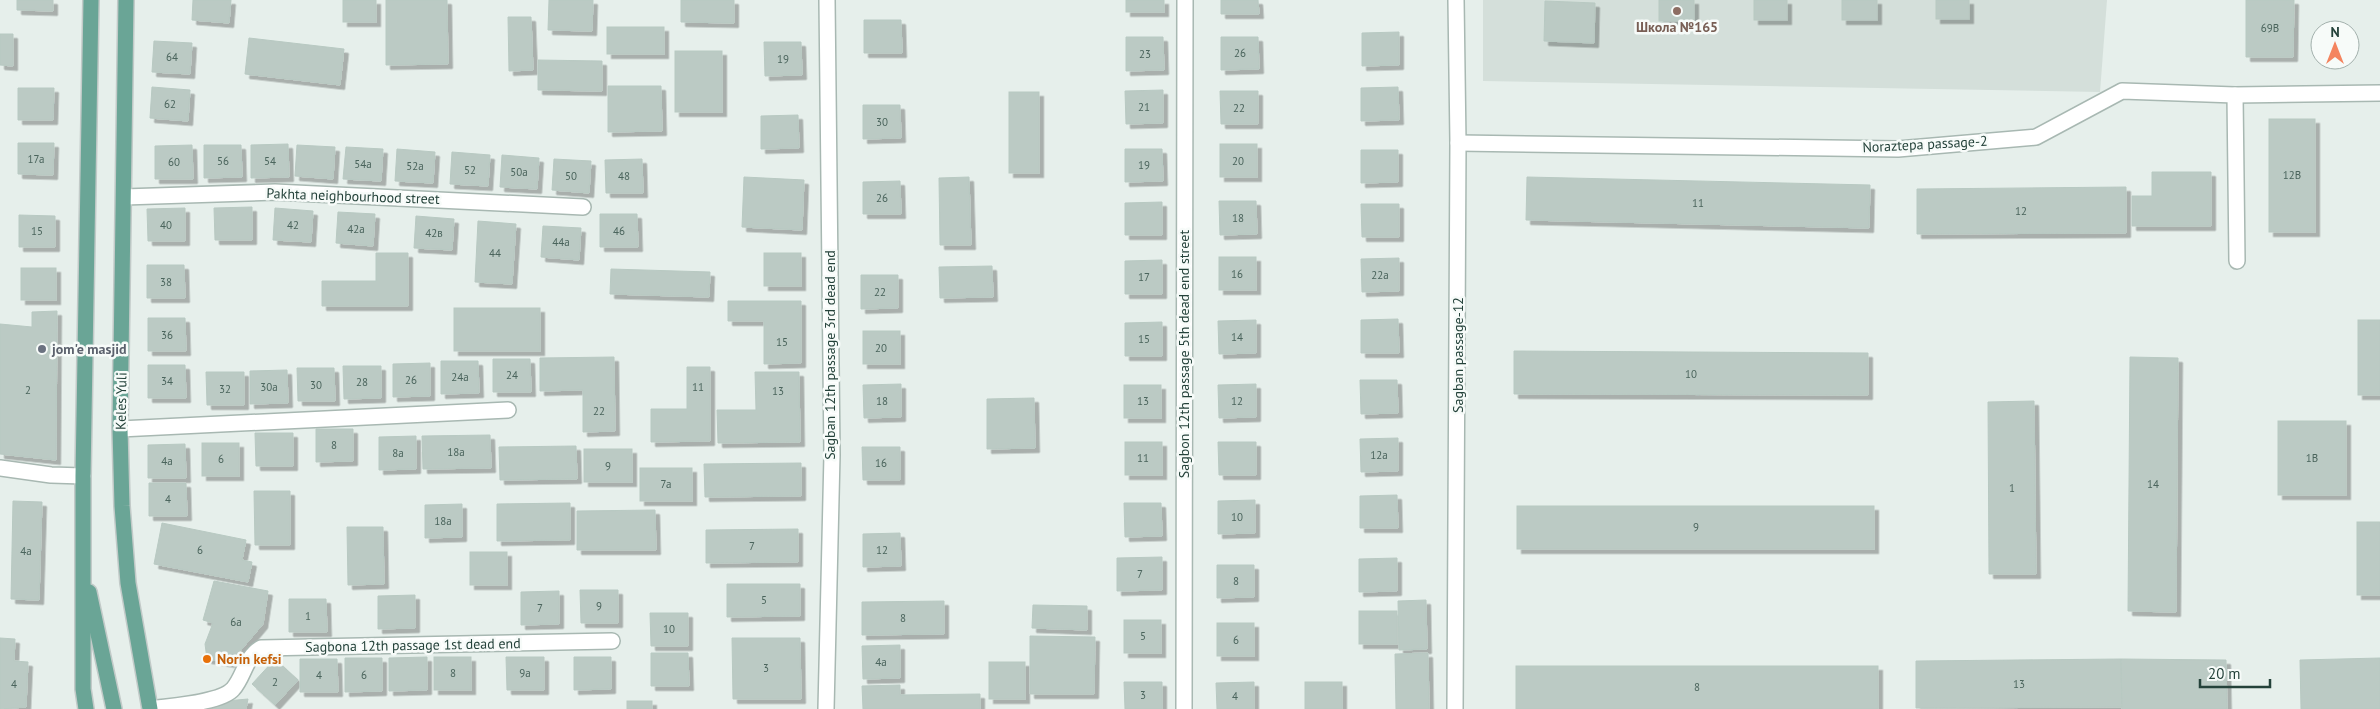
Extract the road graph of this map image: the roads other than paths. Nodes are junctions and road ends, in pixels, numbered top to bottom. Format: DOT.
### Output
graph roads {
  1 [pos="91,0"];
  2 [pos="126,0"];
  3 [pos="827,0"];
  4 [pos="1185,0"];
  5 [pos="1456,0"];
  6 [pos="2380,93"];
  7 [pos="2235,94"];
  8 [pos="1458,143"];
  9 [pos="124,197"];
  10 [pos="583,207"];
  11 [pos="2237,261"];
  12 [pos="508,410"];
  13 [pos="120,429"];
  14 [pos="0,468"];
  15 [pos="82,476"];
  16 [pos="82,564"];
  17 [pos="612,641"];
  18 [pos="86,709"];
  19 [pos="114,709"];
  20 [pos="150,709"];
  21 [pos="826,709"];
  22 [pos="1184,709"];
  23 [pos="1455,709"];
  1 -- 15 [label="main road"];
  2 -- 9 [label="main road, Keles Yuli"];
  3 -- 21 [label="street, Sagban 12th passage 3rd dead end"];
  4 -- 22 [label="street, Sagbon 12th passage 5th dead end street"];
  5 -- 8 [label="street, Sagban passage-12"];
  6 -- 7 [label="street, Noraztepa passage-2"];
  7 -- 8 [label="street, Noraztepa passage-2"];
  7 -- 11 [label="street"];
  8 -- 23 [label="street, Sagban passage-12"];
  9 -- 10 [label="street, Pakhta neighbourhood street"];
  9 -- 13 [label="main road, Keles Yuli"];
  12 -- 13 [label="street"];
  13 -- 20 [label="main road, Keles Yuli"];
  14 -- 15 [label="street"];
  15 -- 16 [label="main road"];
  16 -- 18 [label="main road"];
  16 -- 19 [label="main road"];
  17 -- 20 [label="street, Sagbona 12th passage 1st dead end"];
}
